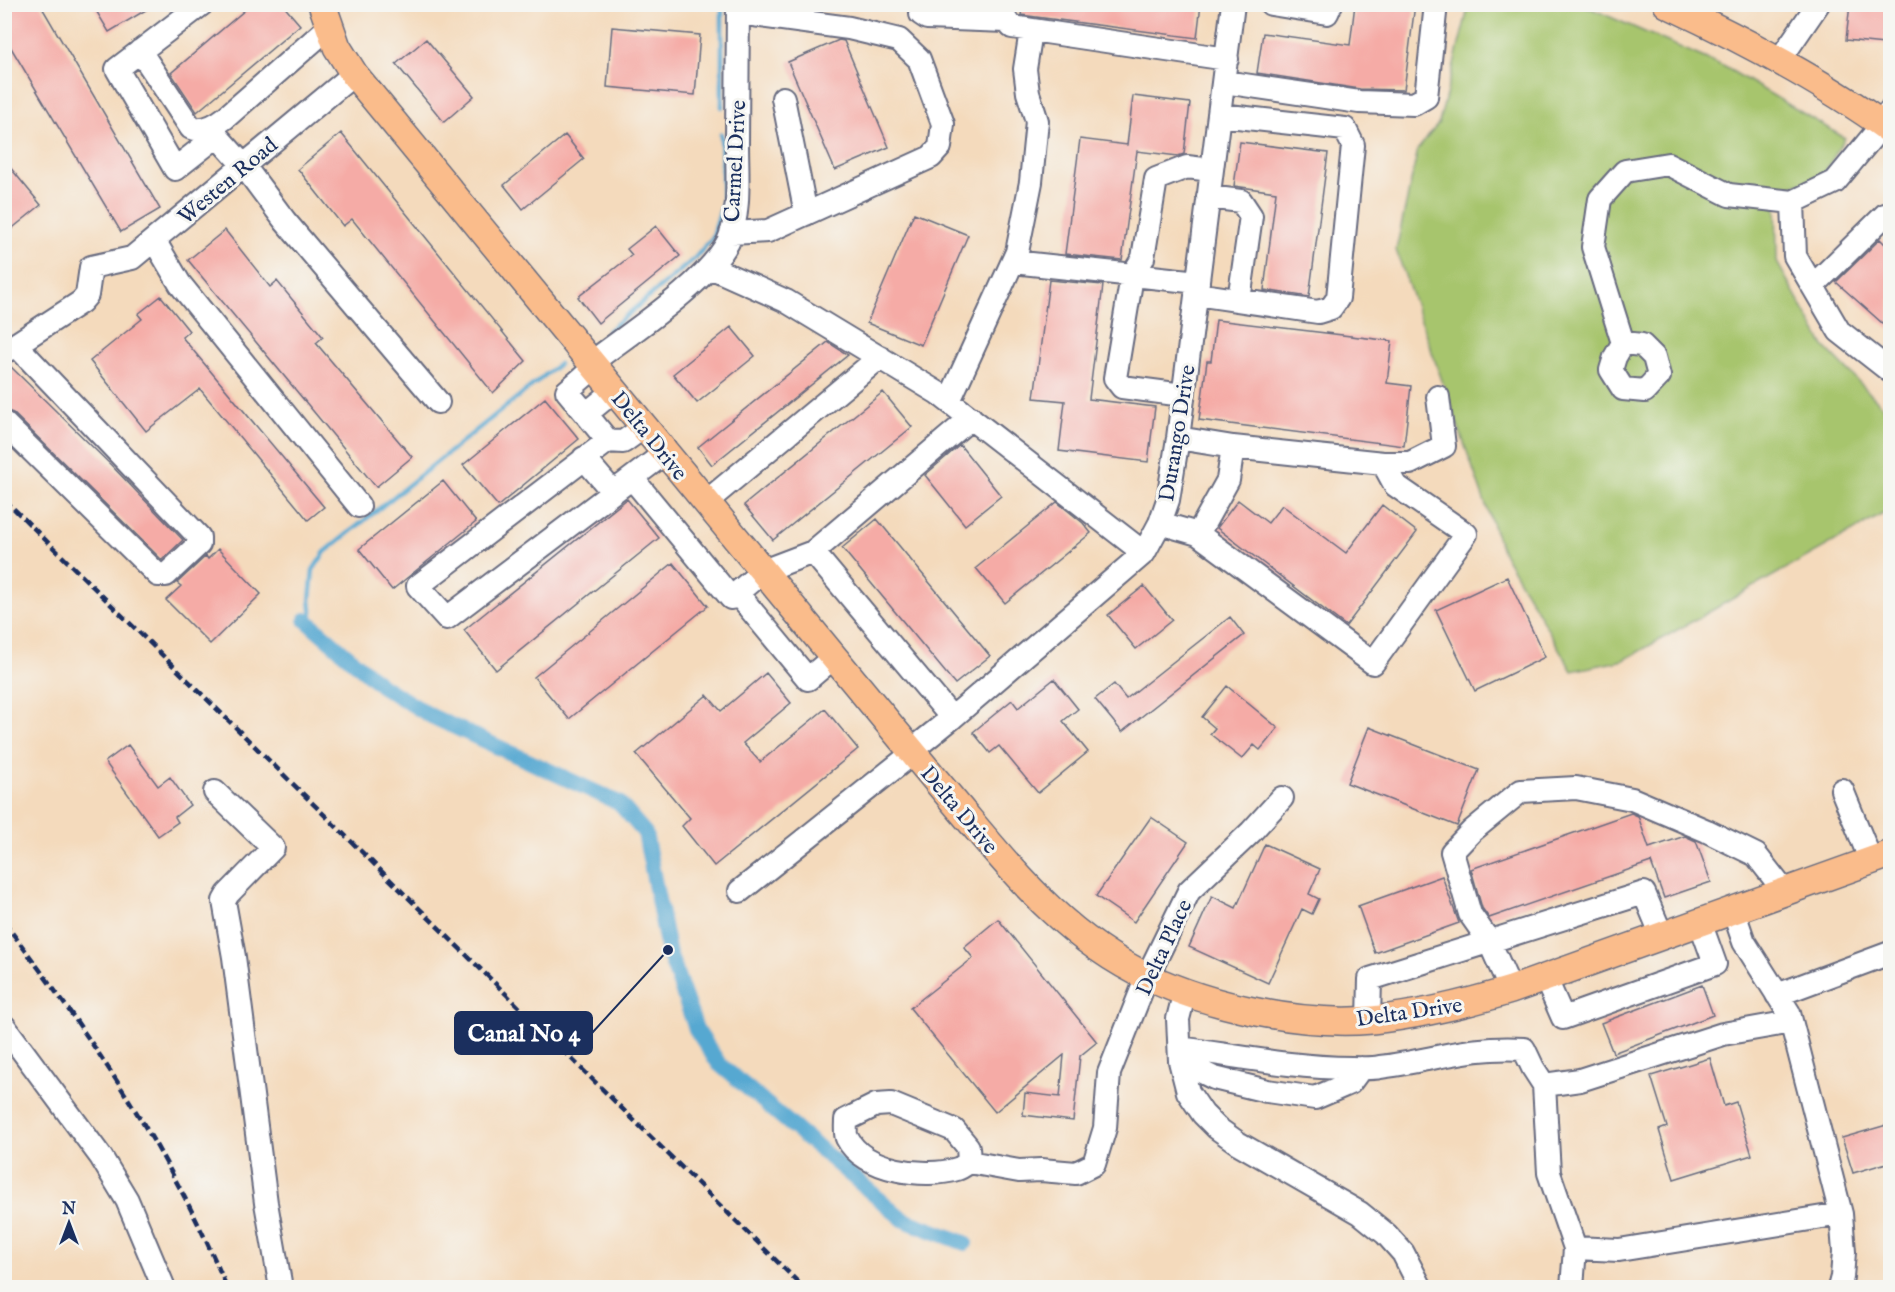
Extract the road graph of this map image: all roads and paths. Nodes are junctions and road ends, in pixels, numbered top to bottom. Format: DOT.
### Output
graph roads {
  1 [pos="201,4"];
  2 [pos="921,4"];
  3 [pos="1233,4"];
  4 [pos="1271,4"];
  5 [pos="1331,4"];
  6 [pos="1437,4"];
  7 [pos="1666,4"];
  8 [pos="1818,4"];
  9 [pos="738,9"];
  10 [pos="1004,13"];
  11 [pos="326,16"];
  12 [pos="1031,31"];
  13 [pos="140,51"];
  14 [pos="1227,59"];
  15 [pos="1779,61"];
  16 [pos="354,74"];
  17 [pos="1224,82"];
  18 [pos="783,98"];
  19 [pos="1220,115"];
  20 [pos="1888,122"];
  21 [pos="244,166"];
  22 [pos="1211,170"];
  23 [pos="1208,197"];
  24 [pos="1793,202"];
  25 [pos="807,214"];
  26 [pos="1890,215"];
  27 [pos="731,232"];
  28 [pos="154,240"];
  29 [pos="1013,262"];
  30 [pos="710,267"];
  31 [pos="1132,276"];
  32 [pos="1812,286"];
  33 [pos="1197,288"];
  34 [pos="1239,300"];
  35 [pos="1623,343"];
  36 [pos="10,348"];
  37 [pos="880,357"];
  38 [pos="593,365"];
  39 [pos="1890,370"];
  40 [pos="614,391"];
  41 [pos="1184,395"];
  42 [pos="1438,397"];
  43 [pos="949,401"];
  44 [pos="438,402"];
  45 [pos="586,414"];
  46 [pos="971,418"];
  47 [pos="4,423"];
  48 [pos="644,427"];
  49 [pos="1178,438"];
  50 [pos="608,441"];
  51 [pos="1233,447"];
  52 [pos="665,453"];
  53 [pos="584,458"];
  54 [pos="1383,463"];
  55 [pos="632,478"];
  56 [pos="613,492"];
  57 [pos="706,502"];
  58 [pos="359,506"];
  59 [pos="1160,523"];
  60 [pos="1198,534"];
  61 [pos="813,552"];
  62 [pos="1144,553"];
  63 [pos="763,571"];
  64 [pos="737,593"];
  65 [pos="796,611"];
  66 [pos="769,632"];
  67 [pos="834,657"];
  68 [pos="952,718"];
  69 [pos="912,752"];
  70 [pos="1842,790"];
  71 [pos="215,792"];
  72 [pos="1282,798"];
  73 [pos="1881,858"];
  74 [pos="740,891"];
  75 [pos="1785,892"];
  76 [pos="1733,910"];
  77 [pos="1700,922"];
  78 [pos="1662,936"];
  79 [pos="1489,941"];
  80 [pos="1890,953"];
  81 [pos="1147,976"];
  82 [pos="1545,977"];
  83 [pos="1511,990"];
  84 [pos="1185,991"];
  85 [pos="1776,994"];
  86 [pos="1369,1020"];
  87 [pos="1791,1022"];
  88 [pos="4,1026"];
  89 [pos="1180,1055"];
  90 [pos="1361,1068"];
  91 [pos="1538,1076"];
  92 [pos="969,1162"];
  93 [pos="1841,1214"];
  94 [pos="1575,1248"];
  95 [pos="164,1287"];
  96 [pos="281,1287"];
  97 [pos="1422,1287"];
  98 [pos="1572,1287"];
  99 [pos="1839,1287"];
  1 -- 13 [label="street"];
  2 -- 10 [label="street"];
  3 -- 14 [label="street, Durango Drive"];
  4 -- 5 [label="street"];
  6 -- 17 [label="street"];
  7 -- 15 [label="main road"];
  8 -- 15 [label="street"];
  9 -- 25 [label="street"];
  9 -- 27 [label="street, Carmel Drive"];
  10 -- 12 [label="street"];
  11 -- 13 [label="street"];
  11 -- 16 [label="main road, Delta Drive"];
  12 -- 14 [label="street"];
  12 -- 29 [label="street"];
  13 -- 21 [label="street"];
  14 -- 17 [label="street, Durango Drive"];
  15 -- 20 [label="main road"];
  16 -- 21 [label="street, Westen Road"];
  16 -- 38 [label="main road, Delta Drive"];
  17 -- 19 [label="street, Durango Drive"];
  18 -- 25 [label="street"];
  19 -- 22 [label="street, Durango Drive"];
  19 -- 34 [label="street"];
  20 -- 24 [label="street"];
  21 -- 28 [label="street, Westen Road"];
  21 -- 44 [label="street"];
  22 -- 23 [label="street, Durango Drive"];
  22 -- 31 [label="street"];
  23 -- 33 [label="street, Durango Drive"];
  23 -- 34 [label="street"];
  24 -- 32 [label="street"];
  24 -- 35 [label="street"];
  25 -- 27 [label="street"];
  26 -- 32 [label="street"];
  27 -- 30 [label="street, Carmel Drive"];
  28 -- 36 [label="street, Westen Road"];
  28 -- 58 [label="street"];
  29 -- 31 [label="street"];
  29 -- 43 [label="street"];
  30 -- 37 [label="street"];
  30 -- 38 [label="street, Carmel Drive"];
  31 -- 33 [label="street"];
  31 -- 41 [label="street"];
  32 -- 39 [label="street"];
  33 -- 34 [label="street"];
  33 -- 41 [label="street, Durango Drive"];
  36 -- 47 [label="street"];
  37 -- 43 [label="street"];
  37 -- 57 [label="street"];
  38 -- 40 [label="main road, Delta Drive"];
  38 -- 45 [label="street, Carmel Drive"];
  40 -- 45 [label="street"];
  40 -- 48 [label="main road, Delta Drive"];
  41 -- 49 [label="street, Durango Drive"];
  42 -- 54 [label="street"];
  43 -- 46 [label="street"];
  45 -- 50 [label="street"];
  46 -- 61 [label="street"];
  46 -- 62 [label="street"];
  48 -- 50 [label="street"];
  48 -- 52 [label="main road, Delta Drive"];
  49 -- 51 [label="street"];
  49 -- 59 [label="street, Durango Drive"];
  50 -- 53 [label="street"];
  51 -- 54 [label="street"];
  51 -- 60 [label="street"];
  52 -- 55 [label="street"];
  52 -- 57 [label="main road, Delta Drive"];
  53 -- 56 [label="street"];
  53 -- 56 [label="street"];
  54 -- 60 [label="street"];
  55 -- 56 [label="street"];
  55 -- 64 [label="street"];
  57 -- 63 [label="main road, Delta Drive"];
  59 -- 60 [label="street"];
  59 -- 62 [label="street, Durango Drive"];
  61 -- 63 [label="street"];
  61 -- 68 [label="street"];
  62 -- 68 [label="street, Durango Drive"];
  63 -- 64 [label="street"];
  63 -- 65 [label="main road, Delta Drive"];
  64 -- 66 [label="street"];
  65 -- 66 [label="street"];
  65 -- 67 [label="main road, Delta Drive"];
  66 -- 67 [label="street"];
  67 -- 69 [label="main road, Delta Drive"];
  68 -- 69 [label="street, Durango Drive"];
  69 -- 74 [label="street, Durango Drive"];
  69 -- 81 [label="main road, Delta Drive"];
  70 -- 73 [label="street"];
  71 -- 96 [label="street"];
  72 -- 81 [label="street, Delta Place"];
  73 -- 75 [label="main road, Delta Drive"];
  75 -- 76 [label="main road, Delta Drive"];
  75 -- 79 [label="street"];
  76 -- 77 [label="main road, Delta Drive"];
  76 -- 85 [label="street"];
  77 -- 78 [label="main road, Delta Drive"];
  77 -- 82 [label="street"];
  78 -- 79 [label="street"];
  78 -- 82 [label="main road, Delta Drive"];
  79 -- 83 [label="street"];
  79 -- 86 [label="street"];
  80 -- 85 [label="street"];
  81 -- 84 [label="main road, Delta Drive"];
  81 -- 92 [label="street, Delta Place"];
  82 -- 83 [label="main road, Delta Drive"];
  83 -- 86 [label="main road, Delta Drive"];
  84 -- 86 [label="main road, Delta Drive"];
  84 -- 89 [label="street"];
  85 -- 87 [label="street"];
  87 -- 91 [label="street"];
  87 -- 93 [label="street"];
  88 -- 95 [label="street"];
  89 -- 90 [label="street"];
  89 -- 90 [label="street"];
  89 -- 97 [label="street"];
  90 -- 91 [label="street"];
  91 -- 94 [label="street"];
  92 -- 92 [label="street"];
  93 -- 94 [label="street"];
  93 -- 99 [label="street"];
  94 -- 98 [label="street"];
}
